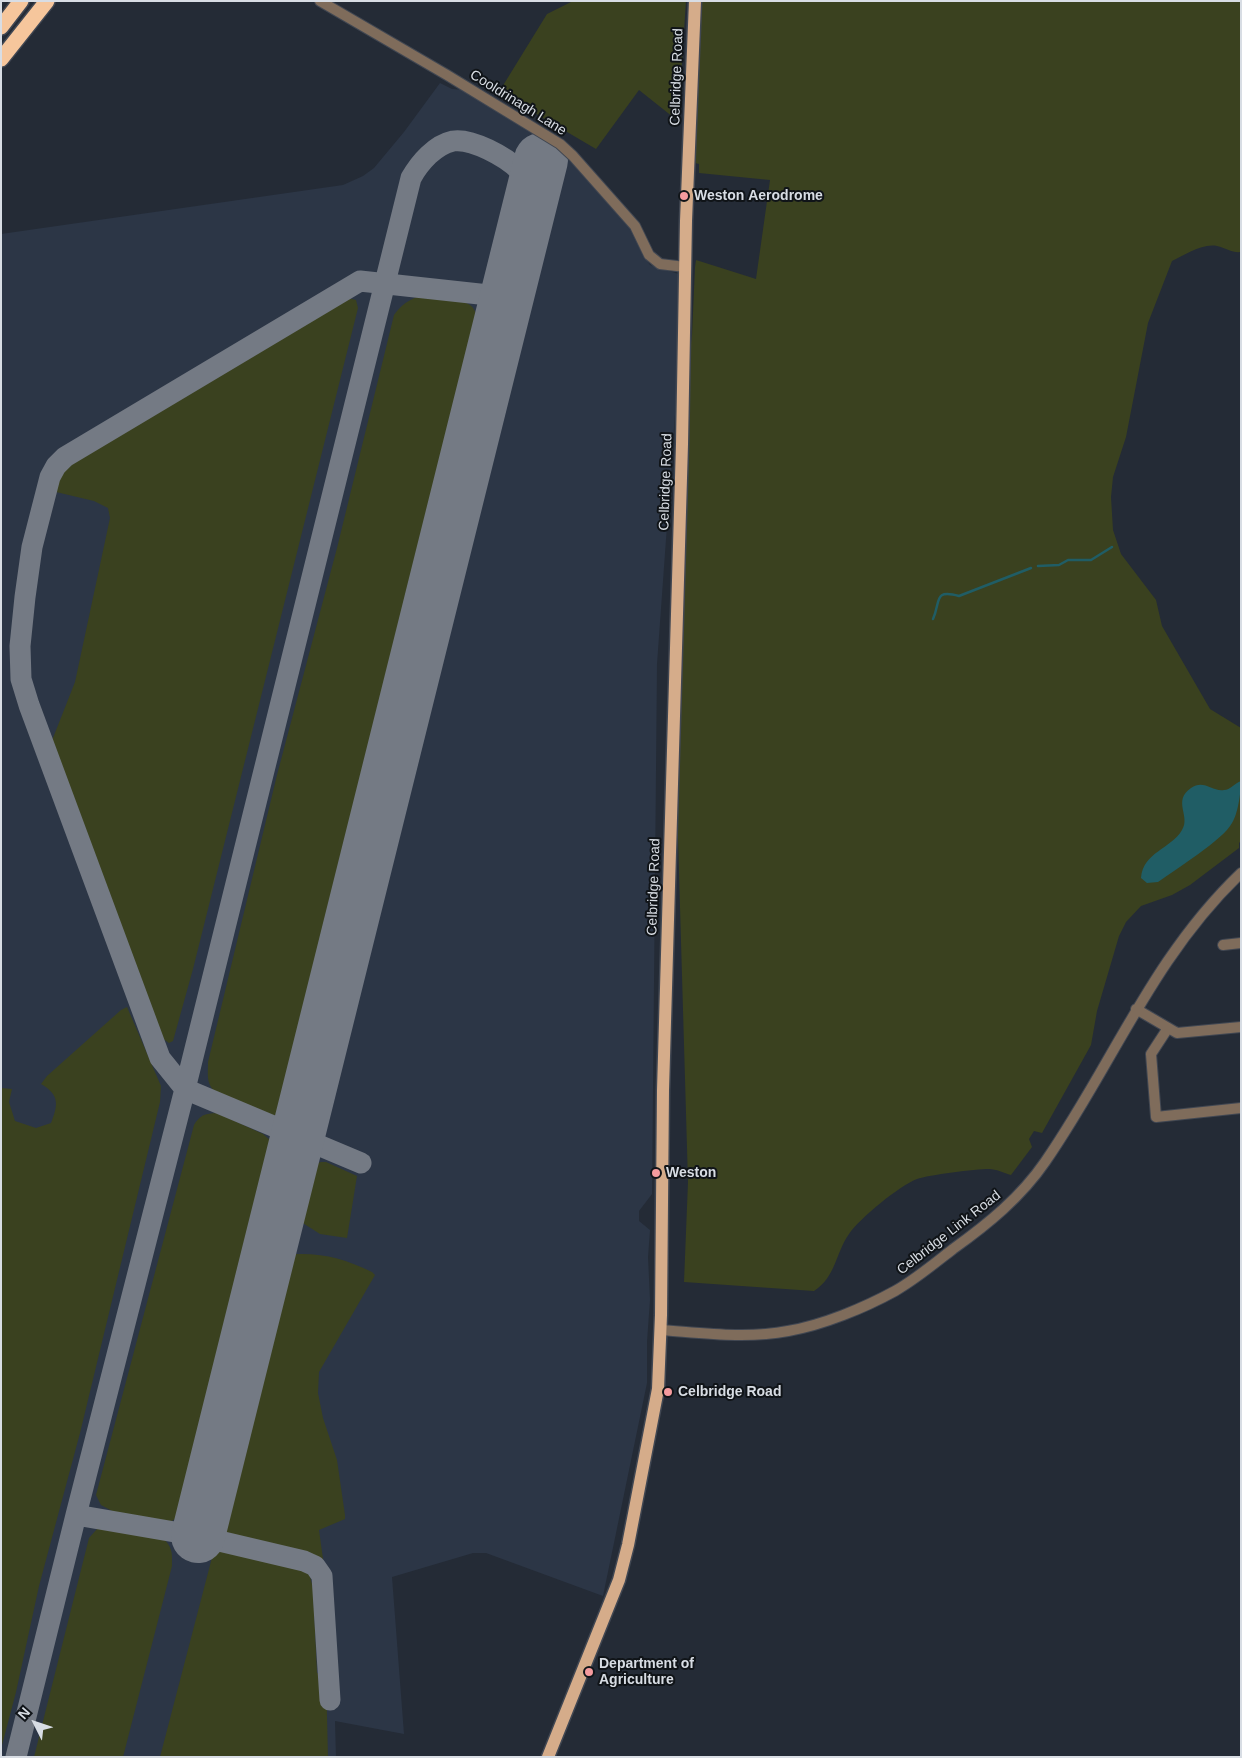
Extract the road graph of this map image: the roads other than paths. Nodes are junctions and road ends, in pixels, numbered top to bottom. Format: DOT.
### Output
graph roads {
  1 [pos="22,1"];
  2 [pos="47,1"];
  3 [pos="320,1"];
  4 [pos="695,1"];
  5 [pos="1,27"];
  6 [pos="1,59"];
  7 [pos="685,267"];
  8 [pos="1241,873"];
  9 [pos="1241,943"];
  10 [pos="1223,945"];
  11 [pos="1136,1009"];
  12 [pos="1241,1027"];
  13 [pos="1168,1028"];
  14 [pos="1241,1108"];
  15 [pos="661,1330"];
  16 [pos="548,1757"];
  1 -- 5 [label="highway"];
  2 -- 6 [label="highway"];
  3 -- 7 [label="street, Cooldrinagh Lane"];
  4 -- 7 [label="main road, Celbridge Road"];
  7 -- 15 [label="main road, Celbridge Road"];
  8 -- 11 [label="street, Celbridge Link Road"];
  9 -- 10 [label="street"];
  11 -- 13 [label="street"];
  11 -- 15 [label="street, Celbridge Link Road"];
  12 -- 13 [label="street"];
  13 -- 14 [label="street"];
  15 -- 16 [label="main road, Celbridge Road"];
}
